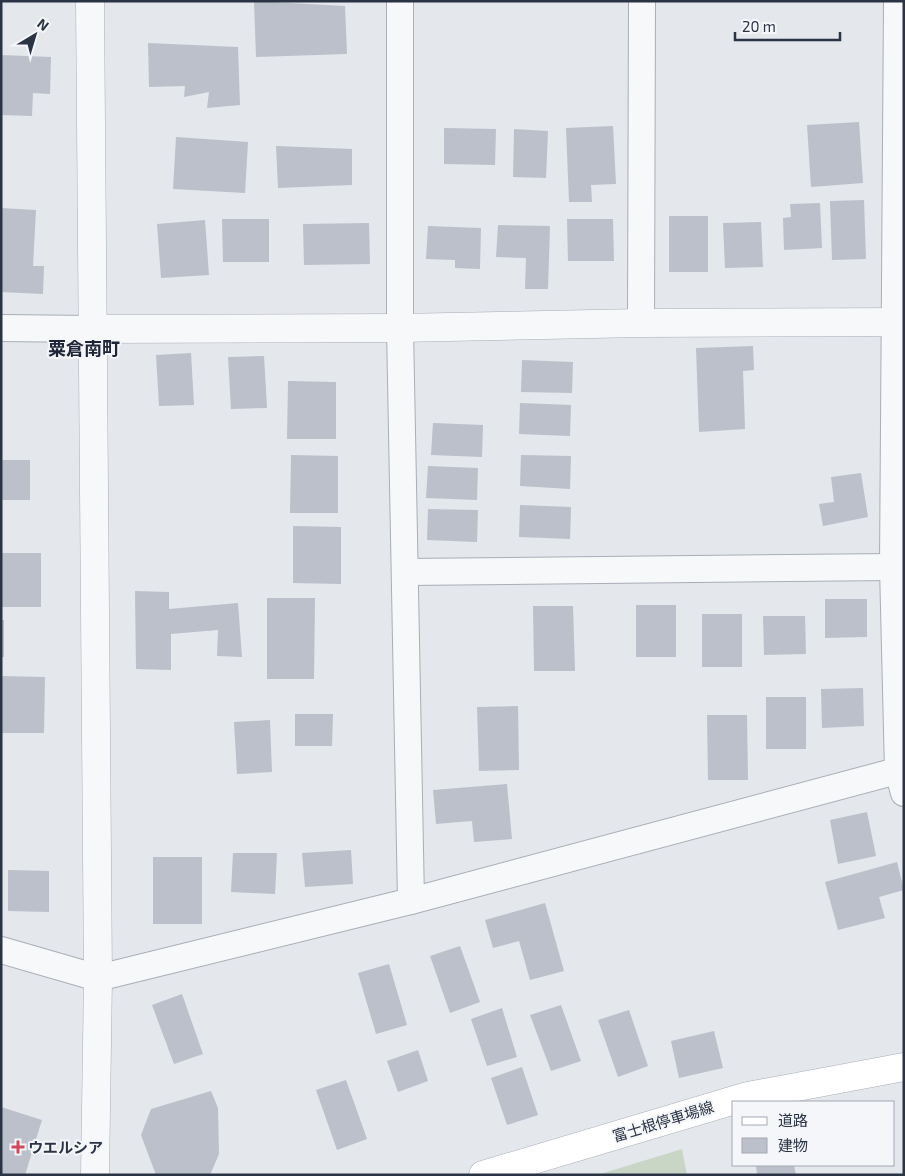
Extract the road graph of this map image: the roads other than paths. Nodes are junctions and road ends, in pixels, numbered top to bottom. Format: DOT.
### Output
graph roads {
  1 [pos="90,1"];
  2 [pos="400,1"];
  3 [pos="642,1"];
  4 [pos="897,1"];
  5 [pos="899,322"];
  6 [pos="641,323"];
  7 [pos="1,328"];
  8 [pos="400,328"];
  9 [pos="92,329"];
  10 [pos="893,567"];
  11 [pos="405,572"];
  12 [pos="902,778"];
  13 [pos="411,901"];
  14 [pos="1,950"];
  15 [pos="98,978"];
  16 [pos="904,1067"];
  17 [pos="95,1175"];
  18 [pos="483,1175"];
  1 -- 9 [label="street"];
  2 -- 8 [label="street"];
  3 -- 6 [label="street"];
  4 -- 5 [label="street"];
  5 -- 6 [label="street"];
  5 -- 10 [label="street"];
  6 -- 8 [label="street"];
  7 -- 9 [label="street"];
  8 -- 9 [label="street"];
  8 -- 11 [label="street"];
  9 -- 15 [label="street"];
  10 -- 11 [label="street"];
  10 -- 12 [label="street"];
  11 -- 13 [label="street"];
  12 -- 13 [label="street"];
  13 -- 15 [label="street"];
  14 -- 15 [label="street"];
  15 -- 17 [label="street"];
  16 -- 18 [label="main road, 富士根停車場線"];
}
